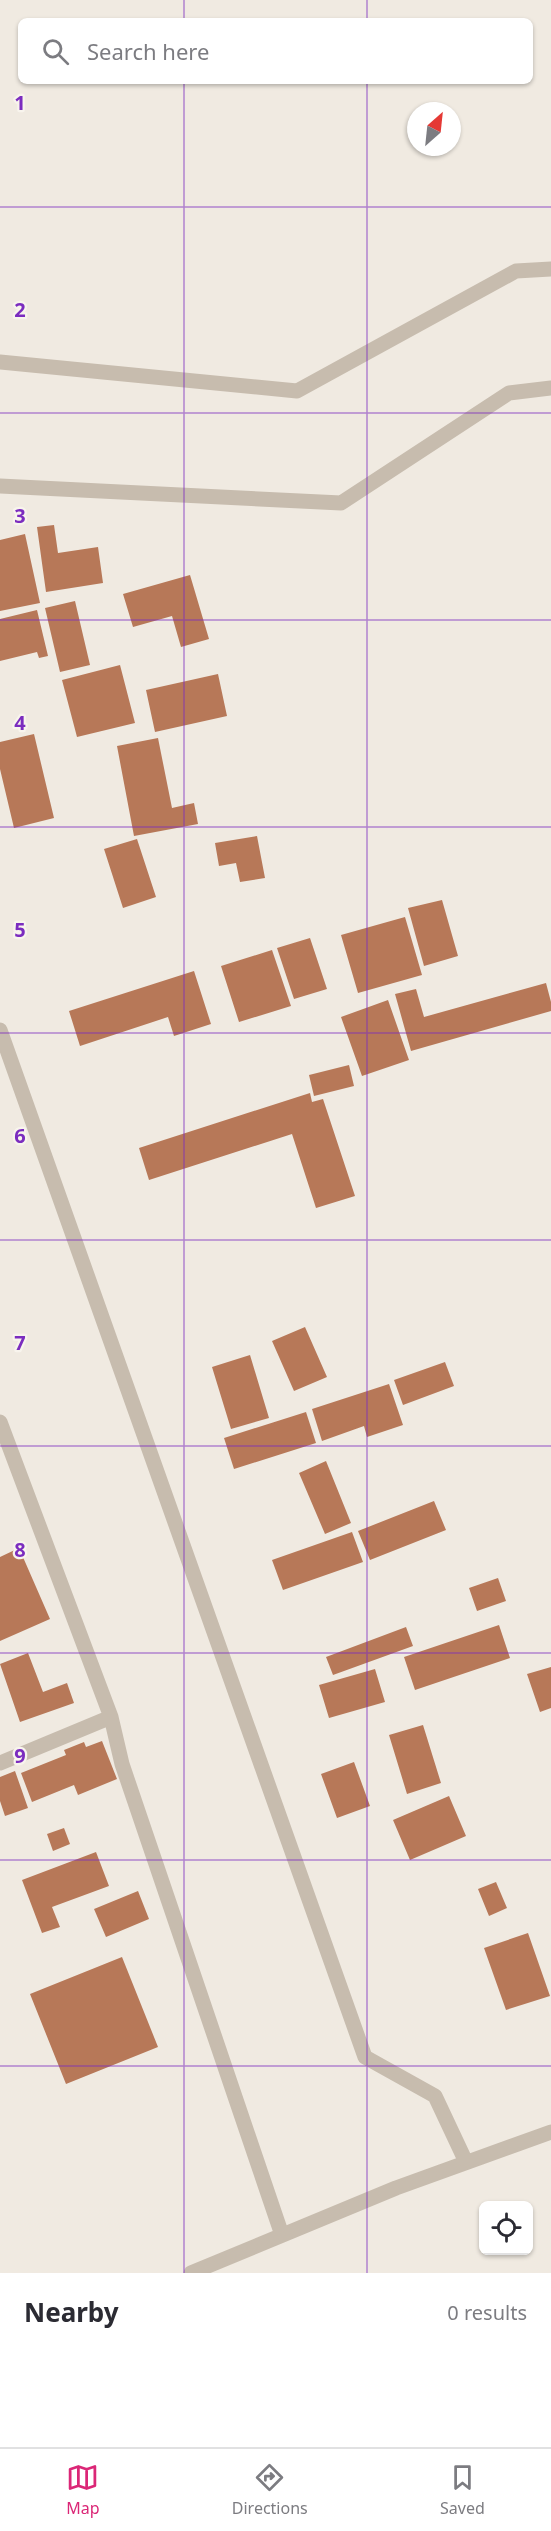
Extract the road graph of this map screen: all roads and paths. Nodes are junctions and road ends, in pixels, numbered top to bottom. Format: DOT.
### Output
graph roads {
  1 [pos="551,270"];
  2 [pos="0,362"];
  3 [pos="551,388"];
  4 [pos="0,486"];
  5 [pos="0,1030"];
  6 [pos="0,1423"];
  7 [pos="111,1718"];
  8 [pos="0,1763"];
  9 [pos="551,2132"];
  10 [pos="466,2162"];
  11 [pos="282,2235"];
  12 [pos="191,2273"];
  1 -- 2 [label="street"];
  3 -- 4 [label="street"];
  5 -- 10 [label="street"];
  6 -- 7 [label="street"];
  7 -- 8 [label="street"];
  7 -- 11 [label="street"];
  9 -- 10 [label="street"];
  10 -- 11 [label="street"];
  11 -- 12 [label="street"];
}
